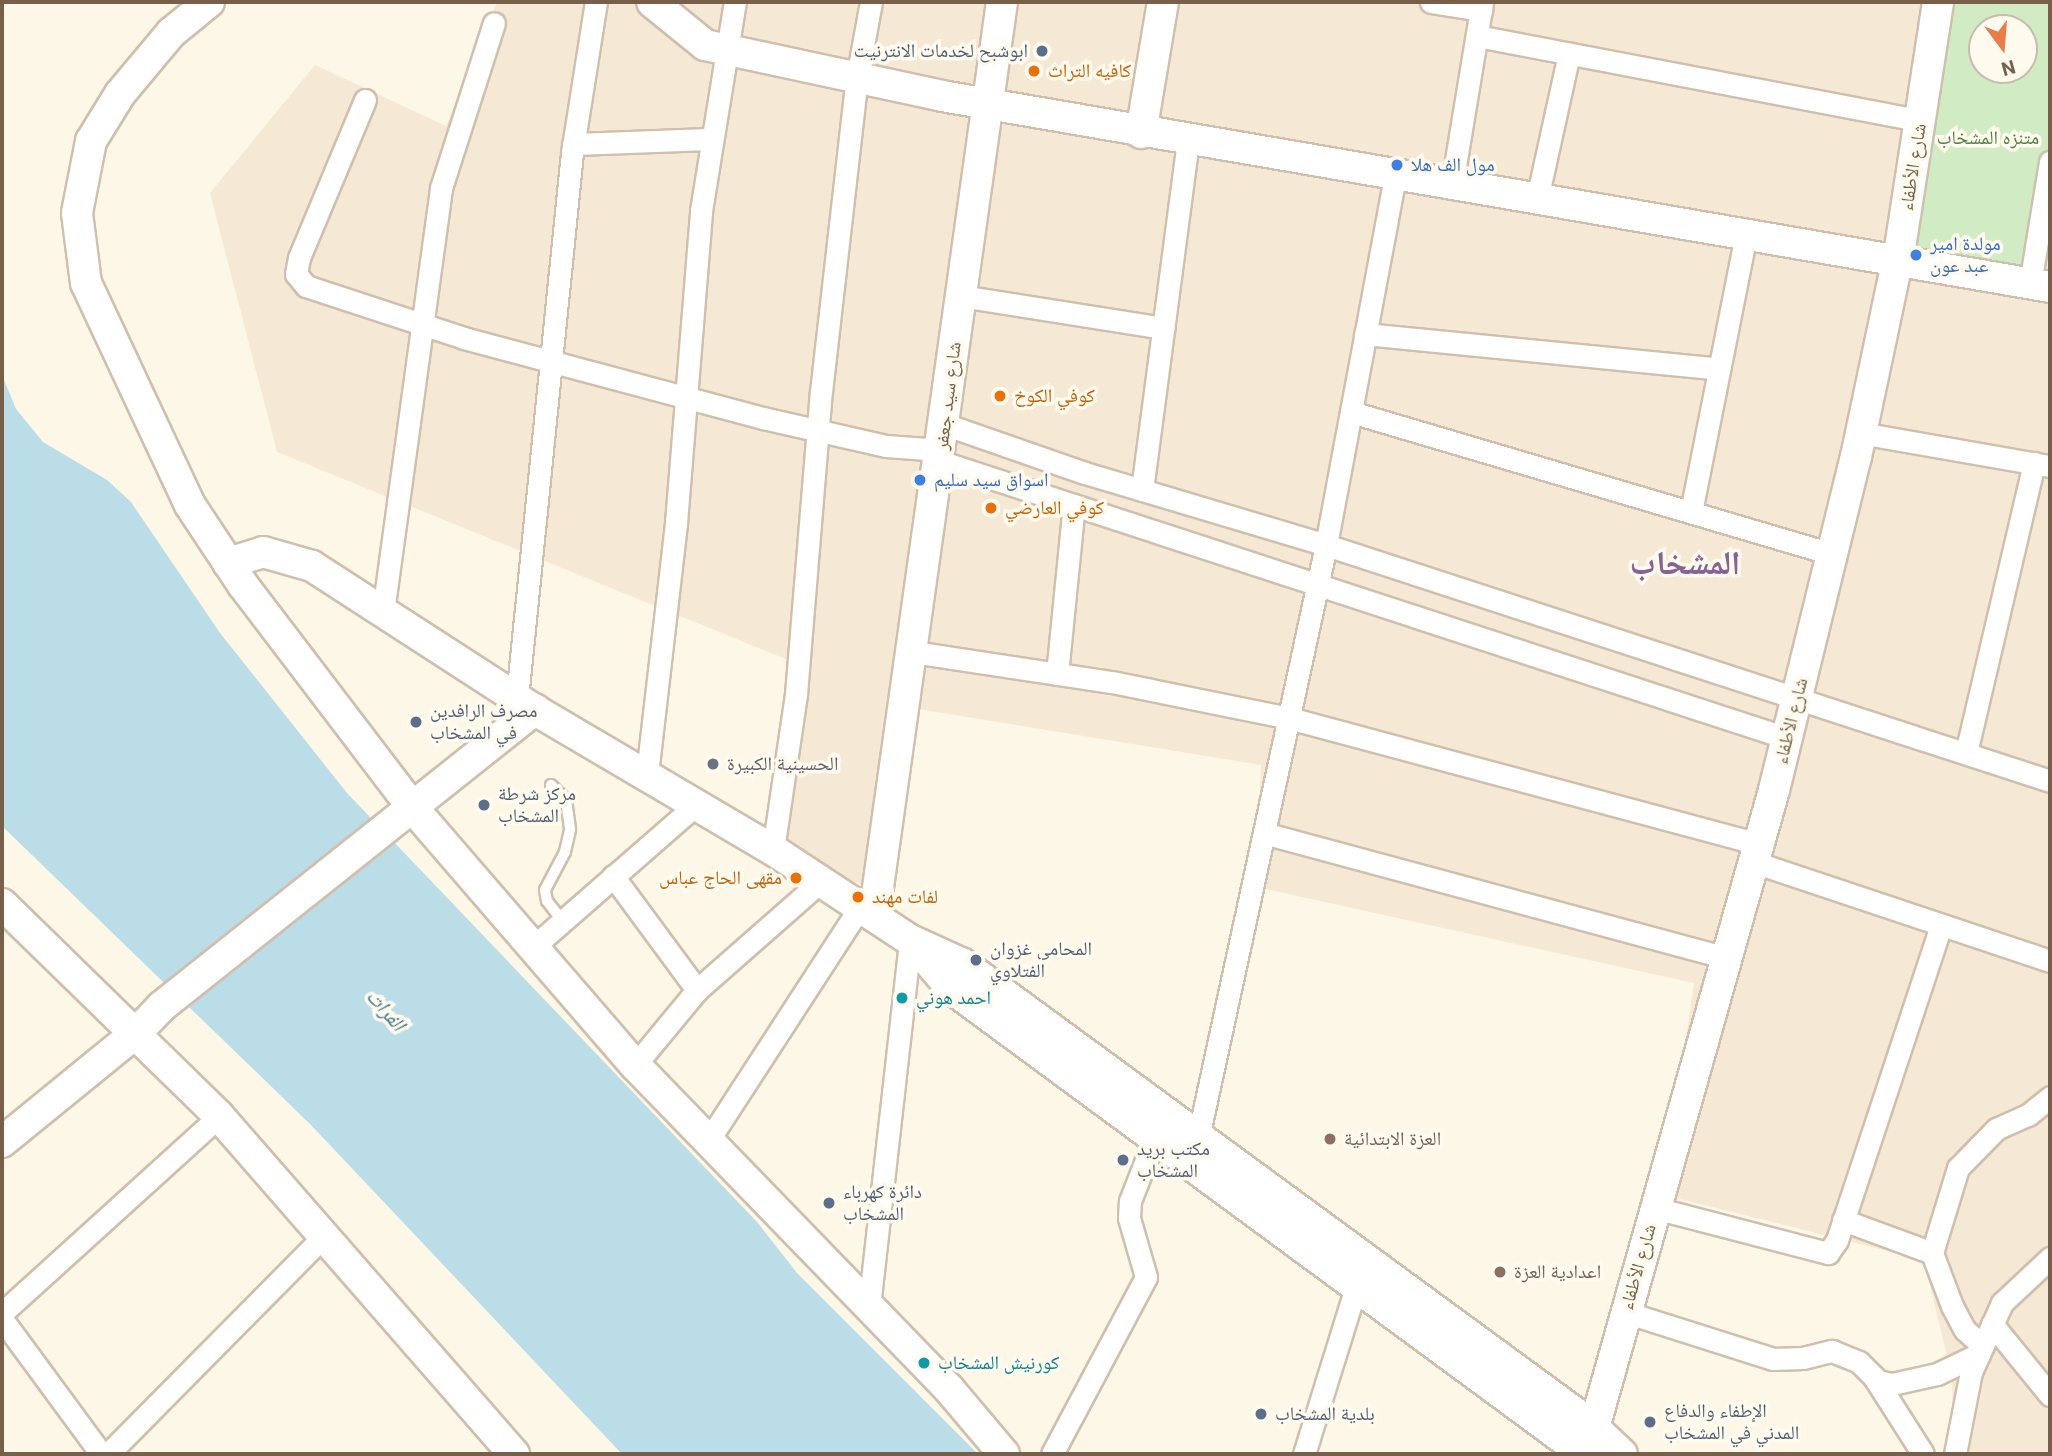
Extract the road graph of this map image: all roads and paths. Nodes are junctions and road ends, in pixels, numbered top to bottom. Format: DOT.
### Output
graph roads {
  1 [pos="209,2"];
  2 [pos="596,2"];
  3 [pos="652,2"];
  4 [pos="735,2"];
  5 [pos="1002,2"];
  6 [pos="1163,2"];
  7 [pos="1431,2"];
  8 [pos="1938,2"];
  9 [pos="867,3"];
  10 [pos="1482,6"];
  11 [pos="494,23"];
  12 [pos="1477,36"];
  13 [pos="724,50"];
  14 [pos="1569,53"];
  15 [pos="857,78"];
  16 [pos="365,100"];
  17 [pos="986,104"];
  18 [pos="1921,121"];
  19 [pos="1141,133"];
  20 [pos="711,139"];
  21 [pos="1188,141"];
  22 [pos="573,144"];
  23 [pos="2050,162"];
  24 [pos="1395,175"];
  25 [pos="1452,184"];
  26 [pos="1537,199"];
  27 [pos="1746,234"];
  28 [pos="1897,262"];
  29 [pos="2040,285"];
  30 [pos="961,296"];
  31 [pos="420,325"];
  32 [pos="1163,328"];
  33 [pos="1365,334"];
  34 [pos="552,359"];
  35 [pos="1719,369"];
  36 [pos="686,396"];
  37 [pos="1350,412"];
  38 [pos="818,430"];
  39 [pos="1860,433"];
  40 [pos="941,445"];
  41 [pos="2042,464"];
  42 [pos="1142,490"];
  43 [pos="1074,505"];
  44 [pos="1691,512"];
  45 [pos="1326,545"];
  46 [pos="1832,554"];
  47 [pos="228,563"];
  48 [pos="1318,583"];
  49 [pos="383,612"];
  50 [pos="913,652"];
  51 [pos="1058,674"];
  52 [pos="1797,697"];
  53 [pos="526,704"];
  54 [pos="1289,718"];
  55 [pos="1787,738"];
  56 [pos="1966,753"];
  57 [pos="648,774"];
  58 [pos="2050,781"];
  59 [pos="551,785"];
  60 [pos="697,804"];
  61 [pos="402,815"];
  62 [pos="1264,833"];
  63 [pos="773,850"];
  64 [pos="1757,853"];
  65 [pos="613,876"];
  66 [pos="821,881"];
  67 [pos="2,904"];
  68 [pos="867,911"];
  69 [pos="562,920"];
  70 [pos="1941,925"];
  71 [pos="910,940"];
  72 [pos="533,947"];
  73 [pos="1728,958"];
  74 [pos="2050,961"];
  75 [pos="697,990"];
  76 [pos="137,1032"];
  77 [pos="635,1065"];
  78 [pos="2050,1097"];
  79 [pos="219,1116"];
  80 [pos="1156,1137"];
  81 [pos="708,1141"];
  82 [pos="2,1142"];
  83 [pos="1195,1151"];
  84 [pos="1656,1208"];
  85 [pos="1843,1220"];
  86 [pos="324,1236"];
  87 [pos="1932,1253"];
  88 [pos="2050,1258"];
  89 [pos="1356,1287"];
  90 [pos="869,1307"];
  91 [pos="1625,1312"];
  92 [pos="2,1313"];
  93 [pos="2,1319"];
  94 [pos="1992,1324"];
  95 [pos="1981,1350"];
  96 [pos="1874,1377"];
  97 [pos="2050,1395"];
  98 [pos="1589,1441"];
  99 [pos="101,1454"];
  100 [pos="108,1454"];
  101 [pos="514,1454"];
  102 [pos="1004,1454"];
  103 [pos="1052,1454"];
  104 [pos="1304,1454"];
  105 [pos="1622,1454"];
  106 [pos="1923,1454"];
  107 [pos="1955,1454"];
  1 -- 47 [label="street"];
  2 -- 22 [label="street"];
  3 -- 13 [label="street"];
  4 -- 13 [label="street"];
  5 -- 17 [label="street, شارع سيد جعفر"];
  6 -- 19 [label="street"];
  7 -- 10 [label="street"];
  8 -- 18 [label="street, شارع الأطفاء"];
  9 -- 15 [label="street"];
  10 -- 12 [label="street"];
  11 -- 31 [label="street"];
  12 -- 14 [label="street"];
  12 -- 25 [label="street"];
  13 -- 15 [label="street"];
  13 -- 20 [label="street"];
  14 -- 18 [label="street"];
  14 -- 26 [label="street"];
  15 -- 17 [label="street"];
  15 -- 38 [label="street"];
  16 -- 31 [label="street"];
  17 -- 19 [label="street"];
  17 -- 30 [label="street, شارع سيد جعفر"];
  18 -- 28 [label="street, شارع الأطفاء"];
  19 -- 21 [label="street"];
  20 -- 22 [label="street"];
  20 -- 36 [label="street"];
  21 -- 24 [label="street"];
  21 -- 32 [label="street"];
  22 -- 34 [label="street"];
  23 -- 29 [label="street"];
  24 -- 25 [label="street"];
  24 -- 33 [label="street"];
  25 -- 26 [label="street"];
  26 -- 27 [label="street"];
  27 -- 28 [label="street"];
  27 -- 35 [label="street"];
  28 -- 29 [label="street"];
  28 -- 39 [label="street, شارع الأطفاء"];
  30 -- 32 [label="street"];
  30 -- 40 [label="street, شارع سيد جعفر"];
  31 -- 34 [label="street"];
  31 -- 49 [label="street"];
  32 -- 42 [label="street"];
  33 -- 35 [label="street"];
  33 -- 37 [label="street"];
  34 -- 36 [label="street"];
  34 -- 53 [label="street"];
  35 -- 44 [label="street"];
  36 -- 38 [label="street"];
  36 -- 57 [label="street"];
  37 -- 44 [label="street"];
  37 -- 45 [label="street"];
  38 -- 40 [label="street"];
  38 -- 63 [label="street"];
  39 -- 41 [label="street"];
  39 -- 46 [label="street, شارع الأطفاء"];
  40 -- 42 [label="street"];
  40 -- 43 [label="street"];
  40 -- 50 [label="street, شارع سيد جعفر"];
  41 -- 56 [label="street"];
  42 -- 45 [label="street"];
  43 -- 48 [label="street"];
  43 -- 51 [label="street"];
  44 -- 46 [label="street"];
  45 -- 48 [label="street"];
  45 -- 52 [label="street"];
  46 -- 52 [label="street, شارع الأطفاء"];
  47 -- 49 [label="street"];
  47 -- 61 [label="street"];
  48 -- 54 [label="street"];
  48 -- 55 [label="street"];
  49 -- 53 [label="street"];
  50 -- 51 [label="street"];
  50 -- 68 [label="street, شارع سيد جعفر"];
  51 -- 54 [label="street"];
  52 -- 55 [label="street, شارع الأطفاء"];
  52 -- 56 [label="street"];
  53 -- 57 [label="street"];
  53 -- 61 [label="street"];
  54 -- 62 [label="street"];
  54 -- 64 [label="street"];
  55 -- 64 [label="street, شارع الأطفاء"];
  56 -- 58 [label="street"];
  57 -- 60 [label="street"];
  59 -- 69 [label="lane"];
  60 -- 63 [label="street"];
  60 -- 65 [label="street"];
  61 -- 72 [label="street"];
  61 -- 76 [label="street"];
  62 -- 73 [label="street"];
  62 -- 83 [label="street"];
  63 -- 66 [label="street"];
  64 -- 70 [label="street"];
  64 -- 73 [label="street, شارع الأطفاء"];
  65 -- 69 [label="street"];
  65 -- 75 [label="street"];
  66 -- 68 [label="street"];
  66 -- 75 [label="street"];
  67 -- 76 [label="street"];
  68 -- 71 [label="street"];
  68 -- 81 [label="street"];
  69 -- 72 [label="street"];
  70 -- 74 [label="street"];
  70 -- 85 [label="street"];
  71 -- 80 [label="street"];
  71 -- 83 [label="street"];
  71 -- 90 [label="street"];
  72 -- 77 [label="street"];
  73 -- 84 [label="street, شارع الأطفاء"];
  75 -- 77 [label="street"];
  76 -- 79 [label="street"];
  76 -- 82 [label="street"];
  77 -- 81 [label="street"];
  78 -- 87 [label="street"];
  79 -- 86 [label="street"];
  79 -- 92 [label="street"];
  80 -- 83 [label="street"];
  80 -- 103 [label="street"];
  81 -- 90 [label="street"];
  83 -- 89 [label="street"];
  83 -- 98 [label="street"];
  84 -- 85 [label="street"];
  84 -- 91 [label="street, شارع الأطفاء"];
  85 -- 87 [label="street"];
  86 -- 100 [label="street"];
  86 -- 101 [label="street"];
  87 -- 95 [label="street"];
  88 -- 94 [label="street"];
  89 -- 98 [label="street"];
  89 -- 104 [label="street"];
  90 -- 102 [label="street"];
  91 -- 96 [label="street"];
  91 -- 98 [label="street, شارع الأطفاء"];
  93 -- 99 [label="street"];
  94 -- 95 [label="street"];
  94 -- 97 [label="street"];
  95 -- 96 [label="street"];
  95 -- 107 [label="street"];
  96 -- 106 [label="street"];
  98 -- 105 [label="street"];
}
